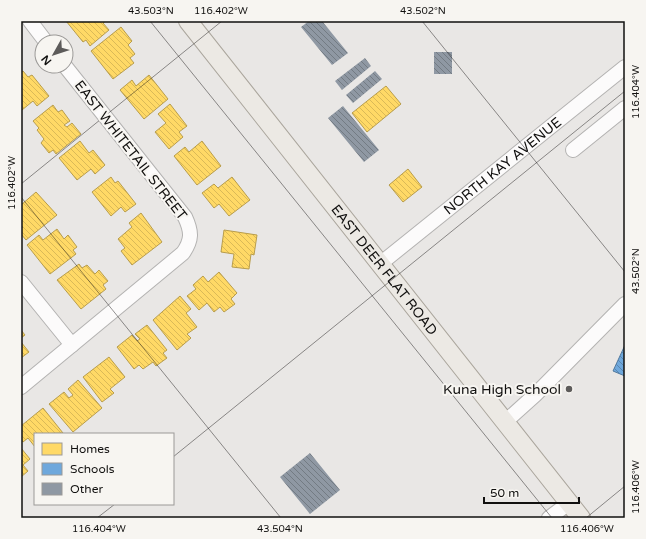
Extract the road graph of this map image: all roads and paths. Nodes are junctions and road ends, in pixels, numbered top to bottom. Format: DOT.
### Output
graph roads {
  1 [pos="30,21"];
  2 [pos="188,21"];
  3 [pos="40,34"];
  4 [pos="625,67"];
  5 [pos="71,74"];
  6 [pos="625,108"];
  7 [pos="573,150"];
  8 [pos="380,264"];
  9 [pos="21,282"];
  10 [pos="625,304"];
  11 [pos="72,346"];
  12 [pos="21,387"];
  13 [pos="505,422"];
  14 [pos="569,503"];
  15 [pos="549,518"];
  16 [pos="581,518"];
  1 -- 3 [label="street"];
  2 -- 8 [label="main road, EAST DEER FLAT ROAD"];
  4 -- 8 [label="street, NORTH KAY AVENUE"];
  5 -- 11 [label="street, EAST WHITETAIL STREET"];
  6 -- 7 [label="street"];
  8 -- 13 [label="main road, EAST DEER FLAT ROAD"];
  9 -- 11 [label="street"];
  10 -- 13 [label="street"];
  11 -- 12 [label="street"];
  13 -- 14 [label="main road, EAST DEER FLAT ROAD"];
  14 -- 15 [label="street"];
  14 -- 16 [label="main road, EAST DEER FLAT ROAD"];
}
